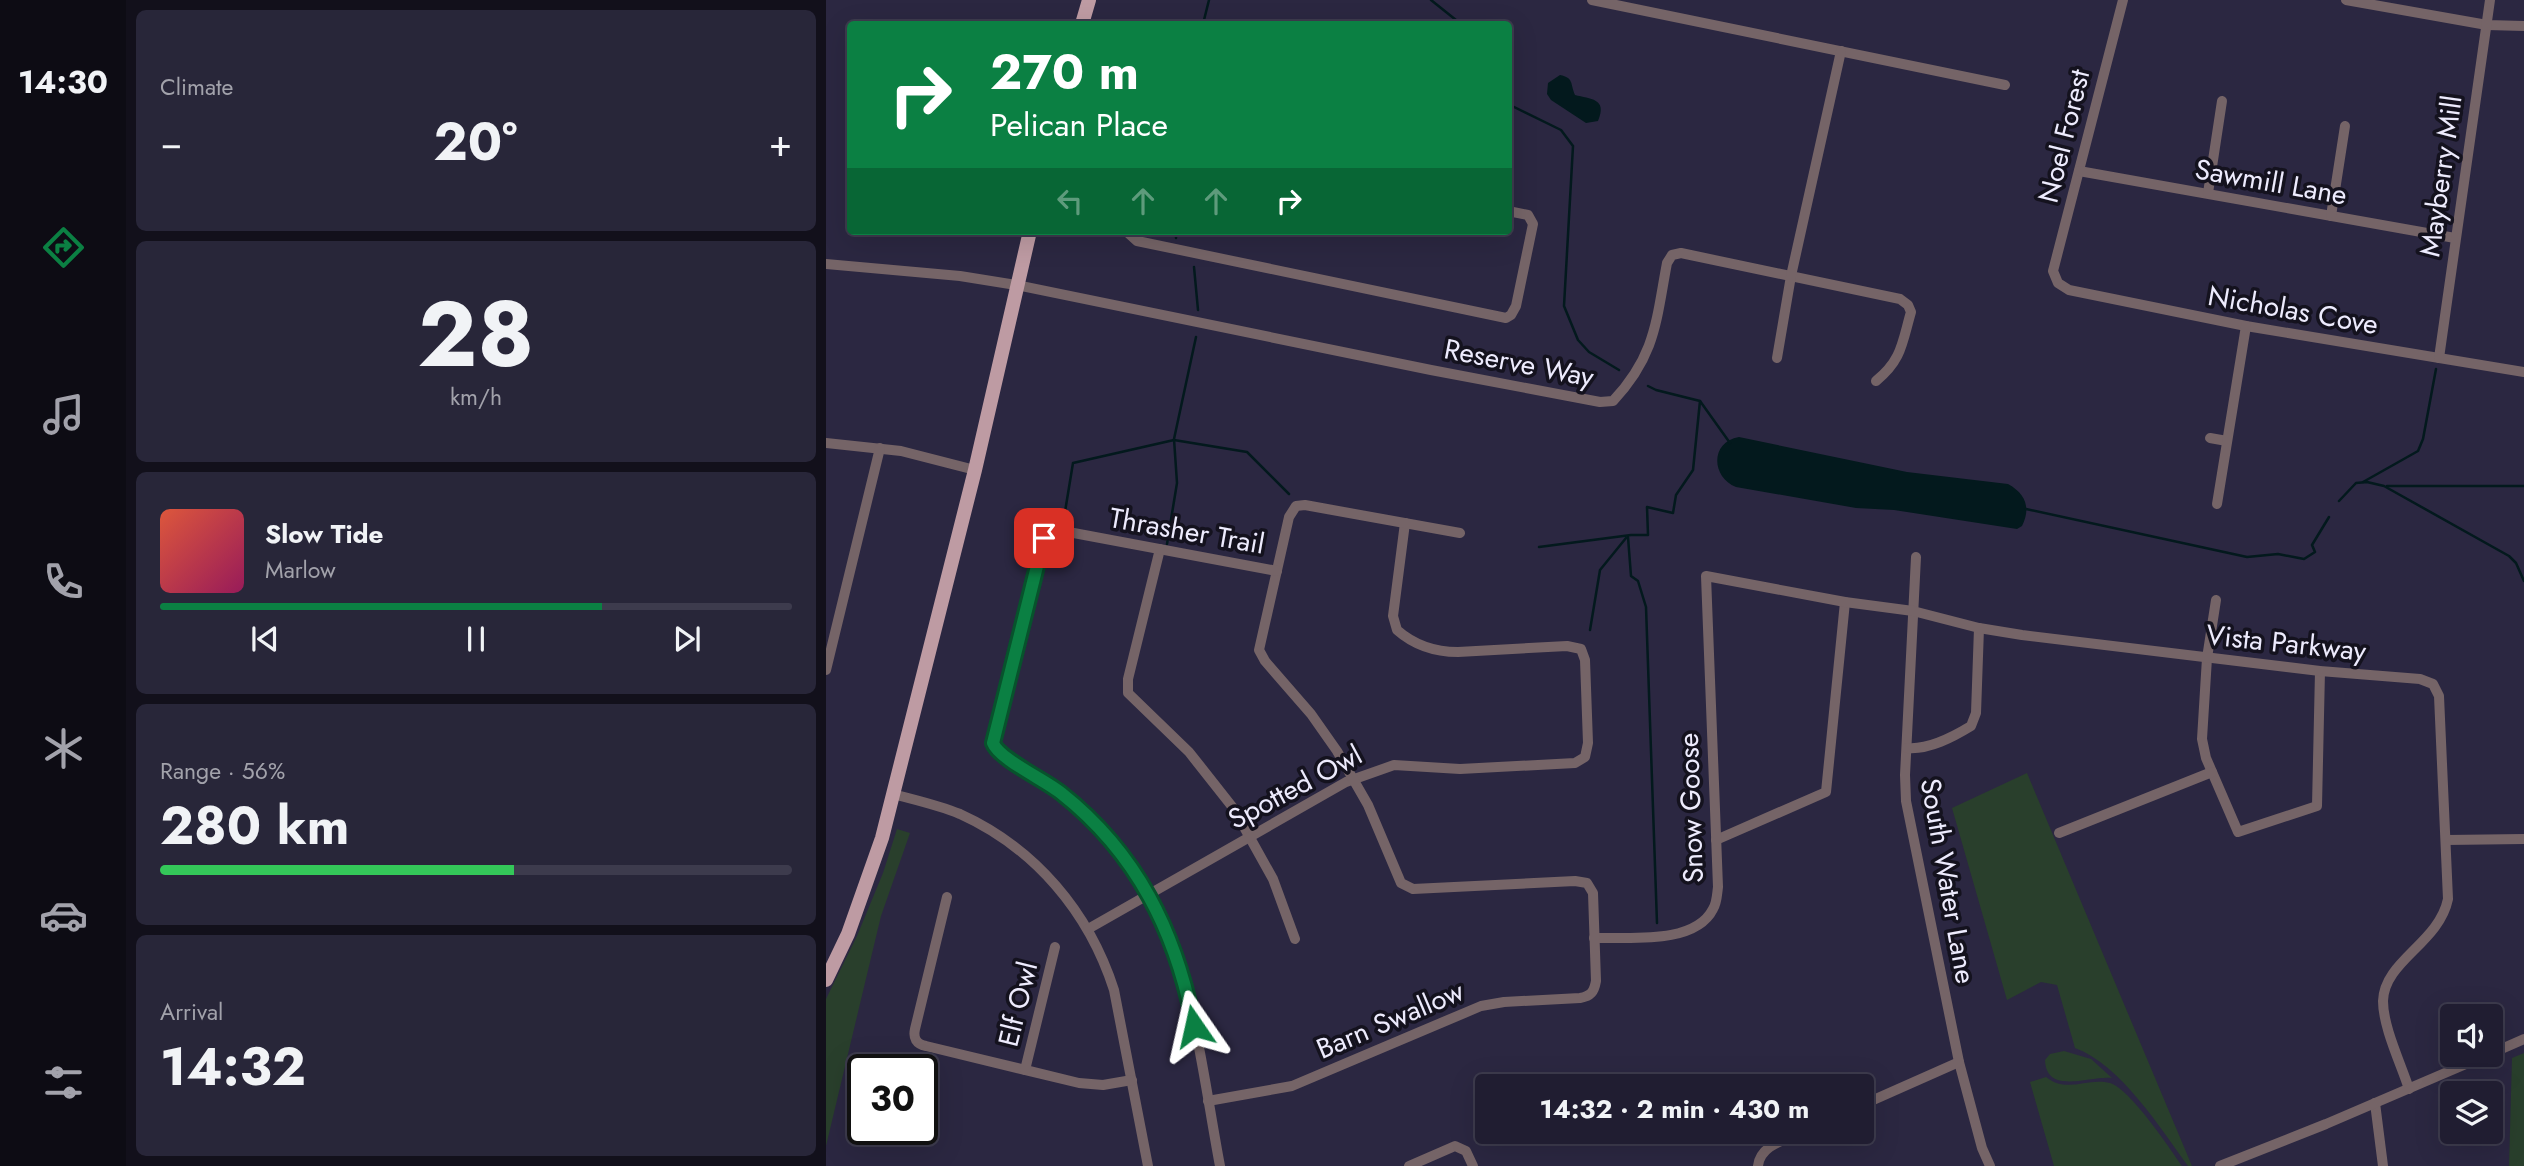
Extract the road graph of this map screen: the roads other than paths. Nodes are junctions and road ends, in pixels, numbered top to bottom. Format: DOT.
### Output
graph roads {
  1 [pos="1089,0"];
  2 [pos="1592,0"];
  3 [pos="2123,0"];
  4 [pos="2346,0"];
  5 [pos="2490,0"];
  6 [pos="1083,21"];
  7 [pos="2487,25"];
  8 [pos="2524,26"];
  9 [pos="1841,51"];
  10 [pos="2005,85"];
  11 [pos="2222,101"];
  12 [pos="2346,126"];
  13 [pos="2079,171"];
  14 [pos="2208,193"];
  15 [pos="1512,212"];
  16 [pos="2331,216"];
  17 [pos="1029,235"];
  18 [pos="1130,235"];
  19 [pos="2455,238"];
  20 [pos="826,264"];
  21 [pos="1791,276"];
  22 [pos="2058,283"];
  23 [pos="1016,285"];
  24 [pos="2246,326"];
  25 [pos="1777,358"];
  26 [pos="2439,358"];
  27 [pos="2524,372"];
  28 [pos="1876,381"];
  29 [pos="2210,438"];
  30 [pos="2227,441"];
  31 [pos="826,443"];
  32 [pos="880,447"];
  33 [pos="975,470"];
  34 [pos="2217,504"];
  35 [pos="1405,523"];
  36 [pos="1460,533"];
  37 [pos="1160,549"];
  38 [pos="1916,557"];
  39 [pos="1277,571"];
  40 [pos="1706,576"];
  41 [pos="2216,600"];
  42 [pos="1845,602"];
  43 [pos="1913,611"];
  44 [pos="1979,628"];
  45 [pos="2207,658"];
  46 [pos="826,670"];
  47 [pos="2320,671"];
  48 [pos="1907,748"];
  49 [pos="2212,772"];
  50 [pos="1353,778"];
  51 [pos="893,794"];
  52 [pos="2059,833"];
  53 [pos="1250,835"];
  54 [pos="2524,839"];
  55 [pos="1716,840"];
  56 [pos="2446,840"];
  57 [pos="1149,894"];
  58 [pos="947,897"];
  59 [pos="1088,929"];
  60 [pos="1594,938"];
  61 [pos="1295,939"];
  62 [pos="1055,947"];
  63 [pos="826,980"];
  64 [pos="2524,1039"];
  65 [pos="2503,1048"];
  66 [pos="1959,1062"];
  67 [pos="2459,1067"];
  68 [pos="1026,1070"];
  69 [pos="1132,1080"];
  70 [pos="2409,1089"];
  71 [pos="1874,1100"];
  72 [pos="1208,1101"];
  73 [pos="2375,1103"];
  74 [pos="1776,1144"];
  75 [pos="1148,1166"];
  76 [pos="1220,1166"];
  77 [pos="1409,1166"];
  78 [pos="1473,1166"];
  79 [pos="1758,1166"];
  80 [pos="1990,1166"];
  81 [pos="2220,1166"];
  82 [pos="2383,1166"];
  1 -- 6 [label="main road"];
  2 -- 9 [label="street"];
  3 -- 13 [label="street, Noel Forest"];
  4 -- 7 [label="street"];
  5 -- 7 [label="street, Mayberry Mill"];
  7 -- 8 [label="street"];
  7 -- 19 [label="street, Mayberry Mill"];
  9 -- 10 [label="street"];
  9 -- 21 [label="street"];
  11 -- 14 [label="street"];
  12 -- 16 [label="street"];
  13 -- 14 [label="street, Sawmill Lane"];
  13 -- 22 [label="street, Noel Forest"];
  14 -- 16 [label="street, Sawmill Lane"];
  15 -- 18 [label="street"];
  16 -- 19 [label="street, Sawmill Lane"];
  17 -- 23 [label="main road"];
  19 -- 26 [label="street, Mayberry Mill"];
  20 -- 23 [label="street"];
  21 -- 23 [label="street, Reserve Way"];
  21 -- 25 [label="street"];
  21 -- 28 [label="street, Reserve Way"];
  22 -- 24 [label="street, Nicholas Cove"];
  23 -- 33 [label="main road"];
  24 -- 26 [label="street, Nicholas Cove"];
  24 -- 30 [label="street"];
  26 -- 27 [label="street, Nicholas Cove"];
  29 -- 30 [label="street"];
  30 -- 34 [label="street"];
  31 -- 32 [label="street"];
  32 -- 33 [label="street"];
  32 -- 46 [label="street"];
  33 -- 51 [label="main road"];
  35 -- 36 [label="street"];
  35 -- 39 [label="street"];
  35 -- 50 [label="street, Spotted Owl"];
  37 -- 39 [label="street, Thrasher Trail"];
  37 -- 53 [label="street"];
  37 -- 57 [label="street, Thrasher Trail"];
  38 -- 43 [label="street, South Water Lane"];
  39 -- 50 [label="street"];
  40 -- 42 [label="street, Vista Parkway"];
  40 -- 55 [label="street, Snow Goose"];
  41 -- 45 [label="street"];
  42 -- 43 [label="street, Vista Parkway"];
  42 -- 55 [label="street"];
  43 -- 44 [label="street, Vista Parkway"];
  43 -- 48 [label="street, South Water Lane"];
  44 -- 45 [label="street, Vista Parkway"];
  44 -- 48 [label="street"];
  45 -- 47 [label="street, Vista Parkway"];
  45 -- 49 [label="street"];
  47 -- 49 [label="street"];
  47 -- 56 [label="street, Vista Parkway"];
  48 -- 66 [label="street, South Water Lane"];
  49 -- 52 [label="street"];
  50 -- 53 [label="street, Spotted Owl"];
  50 -- 60 [label="street"];
  51 -- 59 [label="street"];
  51 -- 63 [label="main road"];
  53 -- 57 [label="street, Spotted Owl"];
  53 -- 61 [label="street"];
  54 -- 56 [label="street"];
  55 -- 60 [label="street, Snow Goose"];
  56 -- 70 [label="street, Vista Parkway"];
  57 -- 59 [label="street, Spotted Owl"];
  57 -- 72 [label="street"];
  58 -- 68 [label="street"];
  59 -- 69 [label="street"];
  60 -- 72 [label="street, Barn Swallow"];
  62 -- 68 [label="street, Elf Owl"];
  64 -- 65 [label="street"];
  66 -- 71 [label="street"];
  66 -- 80 [label="street, South Water Lane"];
  67 -- 70 [label="street"];
  68 -- 69 [label="street"];
  69 -- 75 [label="street"];
  70 -- 73 [label="street"];
  72 -- 76 [label="street"];
  73 -- 81 [label="street"];
  73 -- 82 [label="street"];
  74 -- 79 [label="street"];
  77 -- 78 [label="street"];
}
